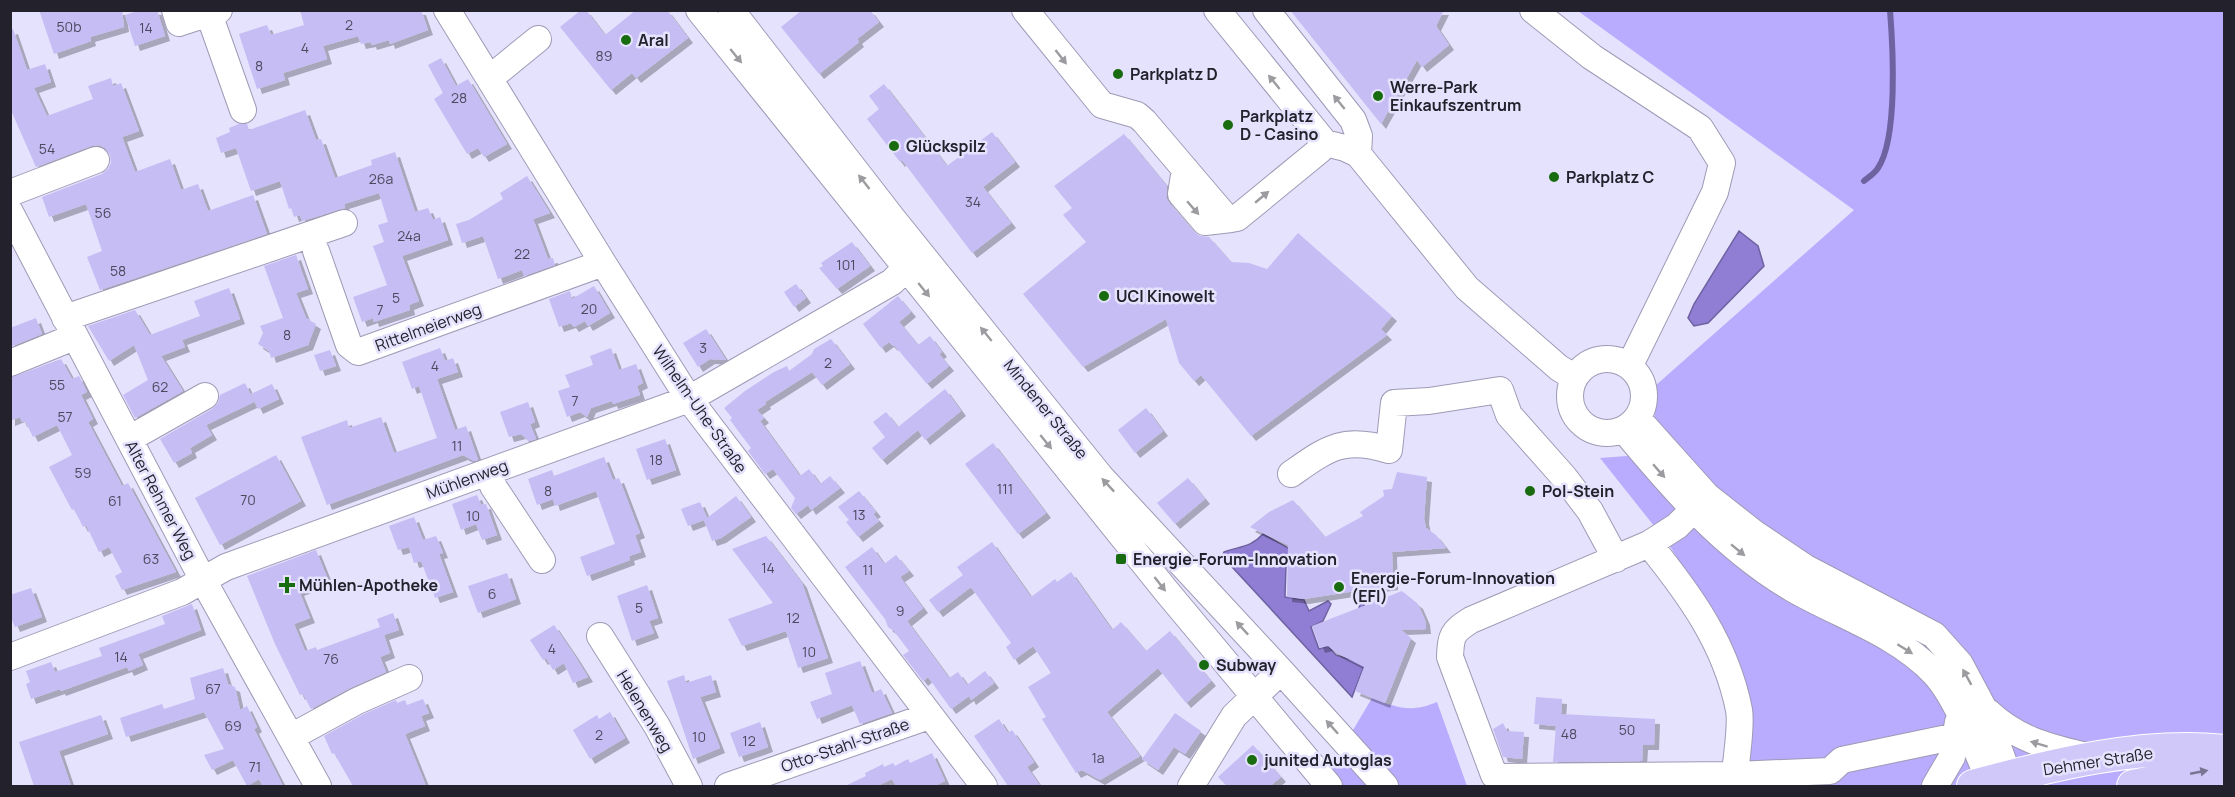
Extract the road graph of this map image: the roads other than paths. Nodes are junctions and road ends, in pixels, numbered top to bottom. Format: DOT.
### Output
graph roads {
  1 [pos="176,10"];
  2 [pos="447,10"];
  3 [pos="699,10"];
  4 [pos="731,10"];
  5 [pos="1025,10"];
  6 [pos="1216,10"];
  7 [pos="1266,10"];
  8 [pos="1533,10"];
  9 [pos="214,12"];
  10 [pos="538,39"];
  11 [pos="490,78"];
  12 [pos="243,110"];
  13 [pos="1324,143"];
  14 [pos="1358,154"];
  15 [pos="96,160"];
  16 [pos="10,193"];
  17 [pos="10,212"];
  18 [pos="344,223"];
  19 [pos="316,251"];
  20 [pos="603,263"];
  21 [pos="906,268"];
  22 [pos="70,327"];
  23 [pos="10,363"];
  24 [pos="1630,365"];
  25 [pos="1574,377"];
  26 [pos="205,396"];
  27 [pos="689,399"];
  28 [pos="1631,424"];
  29 [pos="129,439"];
  30 [pos="488,471"];
  31 [pos="1291,474"];
  32 [pos="1701,503"];
  33 [pos="1649,544"];
  34 [pos="1616,559"];
  35 [pos="543,560"];
  36 [pos="203,580"];
  37 [pos="600,636"];
  38 [pos="10,657"];
  39 [pos="1281,671"];
  40 [pos="409,678"];
  41 [pos="1253,696"];
  42 [pos="1984,709"];
  43 [pos="929,716"];
  44 [pos="1958,724"];
  45 [pos="291,737"];
  46 [pos="2224,751"];
  47 [pos="2096,759"];
  48 [pos="2224,768"];
  49 [pos="1735,775"];
  50 [pos="1993,784"];
  51 [pos="318,786"];
  52 [pos="689,786"];
  53 [pos="728,786"];
  54 [pos="982,786"];
  55 [pos="1191,786"];
  56 [pos="1329,786"];
  57 [pos="1385,786"];
  58 [pos="1935,786"];
  59 [pos="2133,786"];
  1 -- 9 [label="street"];
  2 -- 11 [label="street, Wilhelm-Uhe-Straße"];
  3 -- 21 [label="street, Mindener Straße, one-way"];
  39 -- 4 [label="street, Mindener Straße, one-way"];
  5 -- 13 [label="street, one-way"];
  13 -- 6 [label="street, one-way"];
  14 -- 7 [label="street, one-way"];
  8 -- 24 [label="street"];
  9 -- 12 [label="street"];
  10 -- 11 [label="street"];
  11 -- 20 [label="street, Wilhelm-Uhe-Straße"];
  13 -- 14 [label="street"];
  14 -- 25 [label="street"];
  15 -- 16 [label="street"];
  17 -- 22 [label="street, Alter Rehmer Weg"];
  18 -- 22 [label="street"];
  19 -- 20 [label="street, Rittelmeierweg"];
  20 -- 27 [label="street, Wilhelm-Uhe-Straße"];
  21 -- 27 [label="street, Mühlenweg"];
  21 -- 41 [label="street, Mindener Straße, one-way"];
  22 -- 23 [label="street"];
  22 -- 29 [label="street, Alter Rehmer Weg"];
  24 -- 25 [label="street"];
  24 -- 28 [label="street"];
  25 -- 28 [label="street"];
  26 -- 29 [label="street"];
  27 -- 30 [label="street, Mühlenweg"];
  27 -- 43 [label="street, Wilhelm-Uhe-Straße"];
  28 -- 32 [label="street"];
  29 -- 36 [label="street, Alter Rehmer Weg"];
  30 -- 35 [label="street"];
  30 -- 36 [label="street, Mühlenweg"];
  31 -- 34 [label="street"];
  32 -- 33 [label="street"];
  42 -- 32 [label="street, one-way"];
  32 -- 44 [label="street, one-way"];
  33 -- 34 [label="street"];
  33 -- 49 [label="street"];
  34 -- 49 [label="street"];
  36 -- 38 [label="street, Mühlenweg"];
  36 -- 45 [label="street, Alter Rehmer Weg"];
  37 -- 52 [label="street, Helenenweg"];
  39 -- 41 [label="street"];
  57 -- 39 [label="street, Mindener Straße, one-way"];
  40 -- 45 [label="street"];
  41 -- 55 [label="street"];
  41 -- 56 [label="street, Mindener Straße"];
  47 -- 42 [label="street, one-way"];
  42 -- 50 [label="street"];
  43 -- 53 [label="street, Otto-Stahl-Straße"];
  43 -- 54 [label="street, Wilhelm-Uhe-Straße"];
  44 -- 49 [label="street"];
  44 -- 50 [label="street"];
  44 -- 58 [label="street"];
  45 -- 51 [label="street, Alter Rehmer Weg"];
  46 -- 47 [label="main road, Dehmer Straße"];
  47 -- 50 [label="main road, Dehmer Straße"];
  59 -- 48 [label="main road, Dehmer Straße, one-way"];
}
